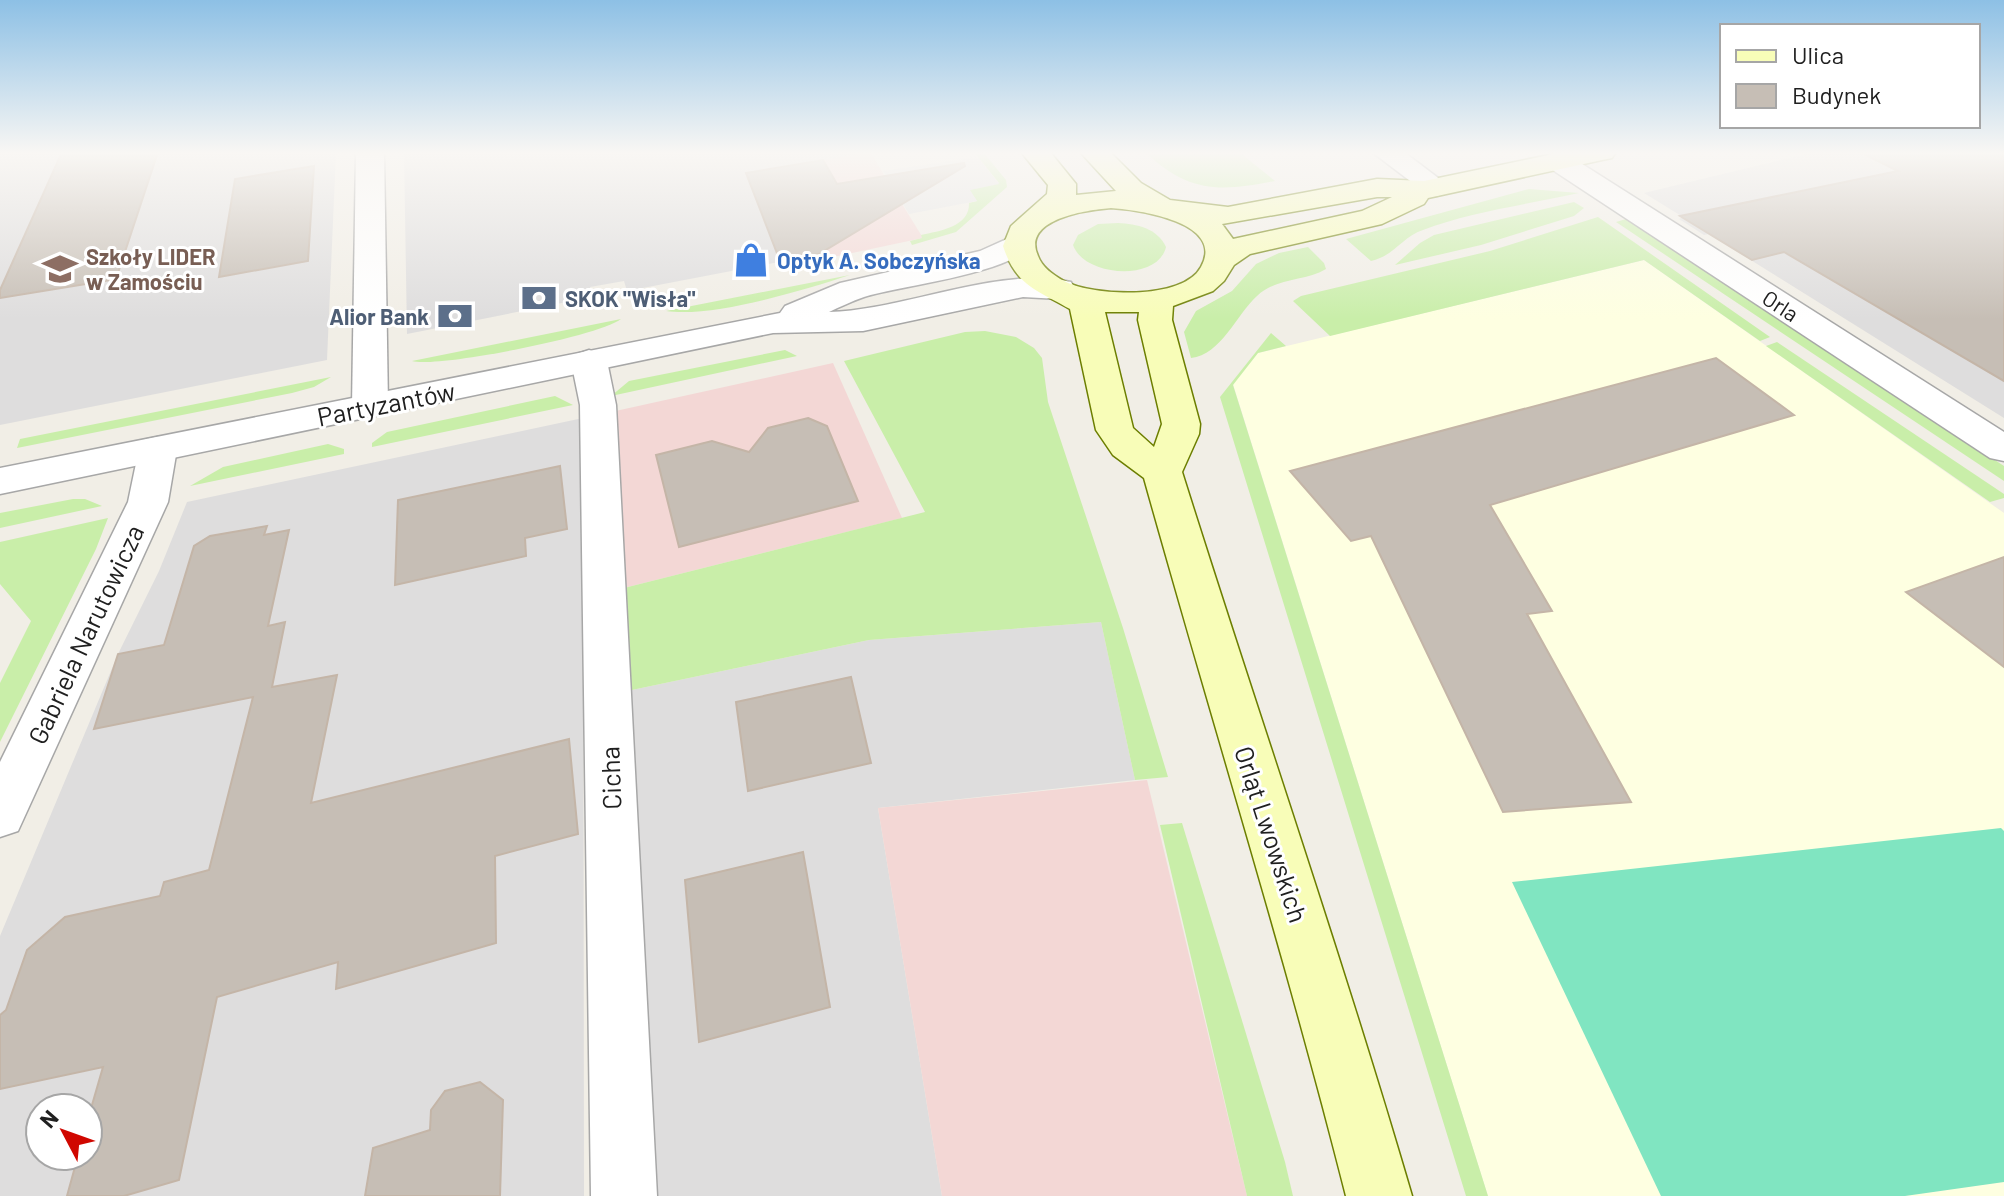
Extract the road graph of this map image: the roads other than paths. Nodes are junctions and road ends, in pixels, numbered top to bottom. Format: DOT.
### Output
graph roads {
  1 [pos="370,208"];
  2 [pos="1051,208"];
  3 [pos="1059,208"];
  4 [pos="1169,208"];
  5 [pos="1272,208"];
  6 [pos="1396,208"];
  7 [pos="1630,208"];
  8 [pos="1173,209"];
  9 [pos="1047,212"];
  10 [pos="1020,242"];
  11 [pos="1220,260"];
  12 [pos="1062,291"];
  13 [pos="1161,299"];
  14 [pos="773,323"];
  15 [pos="589,361"];
  16 [pos="370,406"];
  17 [pos="158,449"];
  18 [pos="2004,449"];
  19 [pos="1162,472"];
  20 [pos="0,481"];
  21 [pos="0,815"];
  22 [pos="624,1196"];
  23 [pos="1379,1196"];
  1 -- 16 [label="street"];
  2 -- 9 [label="main road"];
  3 -- 9 [label="main road"];
  4 -- 8 [label="main road"];
  5 -- 8 [label="main road"];
  6 -- 11 [label="main road"];
  7 -- 18 [label="street, Orla"];
  8 -- 11 [label="main road"];
  9 -- 10 [label="main road"];
  10 -- 12 [label="main road"];
  10 -- 14 [label="street, Partyzantów"];
  11 -- 13 [label="main road"];
  12 -- 13 [label="main road"];
  12 -- 14 [label="street, Partyzantów"];
  12 -- 19 [label="main road"];
  13 -- 19 [label="main road"];
  14 -- 15 [label="street, Partyzantów"];
  15 -- 16 [label="street, Partyzantów"];
  15 -- 22 [label="street, Cicha"];
  16 -- 17 [label="street, Partyzantów"];
  17 -- 20 [label="street, Partyzantów"];
  17 -- 21 [label="street, Gabriela Narutowicza"];
  19 -- 23 [label="main road, Orląt Lwowskich"];
}
